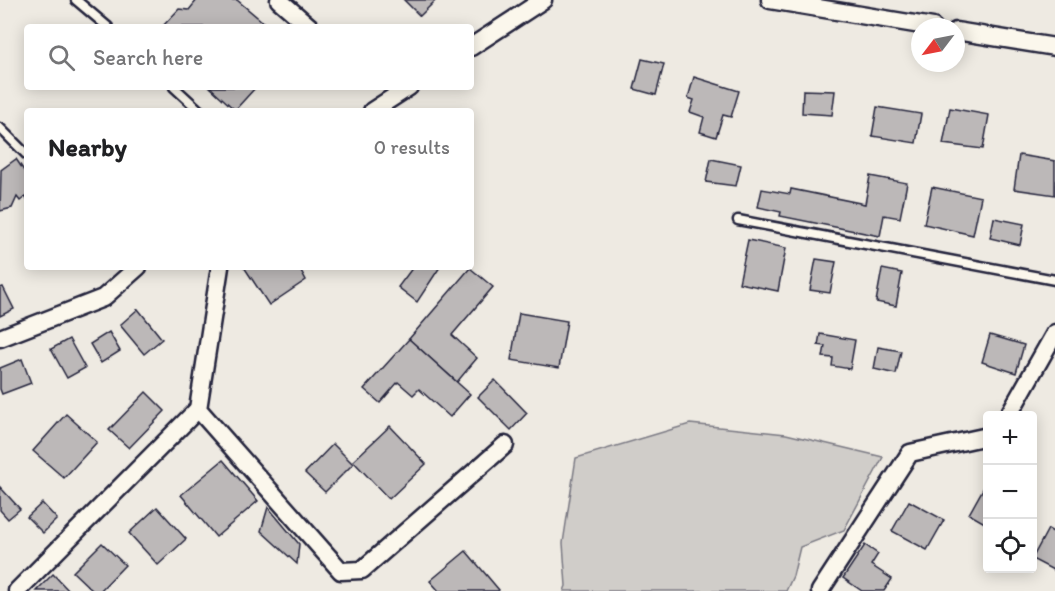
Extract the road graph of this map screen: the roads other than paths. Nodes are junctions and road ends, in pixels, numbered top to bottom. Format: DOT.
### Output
graph roads {
  1 [pos="76,0"];
  2 [pos="279,0"];
  3 [pos="543,0"];
  4 [pos="770,0"];
  5 [pos="911,23"];
  6 [pos="104,24"];
  7 [pos="307,24"];
  8 [pos="965,32"];
  9 [pos="474,44"];
  10 [pos="1055,47"];
  11 [pos="177,90"];
  12 [pos="404,90"];
  13 [pos="197,108"];
  14 [pos="377,108"];
  15 [pos="0,128"];
  16 [pos="24,152"];
  17 [pos="738,220"];
  18 [pos="135,270"];
  19 [pos="219,270"];
  20 [pos="1055,280"];
  21 [pos="1055,333"];
  22 [pos="0,338"];
  23 [pos="198,409"];
  24 [pos="1011,411"];
  25 [pos="983,437"];
  26 [pos="505,445"];
  27 [pos="17,591"];
  28 [pos="820,591"];
  1 -- 6 [label="lane"];
  2 -- 7 [label="street"];
  3 -- 9 [label="street"];
  4 -- 5 [label="street"];
  8 -- 10 [label="street"];
  11 -- 13 [label="lane"];
  12 -- 14 [label="street"];
  15 -- 16 [label="lane"];
  17 -- 20 [label="lane"];
  18 -- 22 [label="street"];
  19 -- 23 [label="street"];
  21 -- 24 [label="street"];
  23 -- 26 [label="street"];
  23 -- 27 [label="street"];
  25 -- 28 [label="street"];
}
